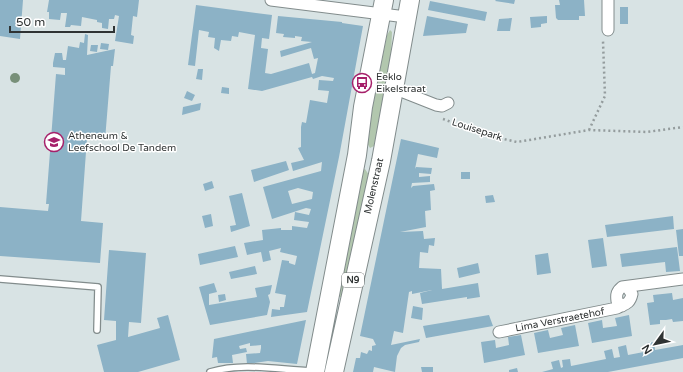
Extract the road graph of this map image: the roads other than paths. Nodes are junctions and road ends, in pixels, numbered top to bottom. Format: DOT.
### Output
graph roads {
  1 [pos="271,0"];
  2 [pos="608,0"];
  3 [pos="383,7"];
  4 [pos="408,8"];
  5 [pos="608,30"];
  6 [pos="393,88"];
  7 [pos="448,103"];
  8 [pos="0,279"];
  9 [pos="683,279"];
  10 [pos="97,330"];
  11 [pos="499,332"];
  12 [pos="210,372"];
  13 [pos="315,372"];
  14 [pos="334,372"];
  1 -- 3 [label="street"];
  2 -- 5 [label="street"];
  3 -- 4 [label="street"];
  3 -- 13 [label="main road, N9"];
  4 -- 6 [label="main road, Molenstraat / N9"];
  6 -- 7 [label="street, Louisepark"];
  6 -- 14 [label="main road, Molenstraat / N9"];
  8 -- 10 [label="lane"];
  9 -- 11 [label="street, Lima Verstraetehof"];
  12 -- 13 [label="lane"];
}
